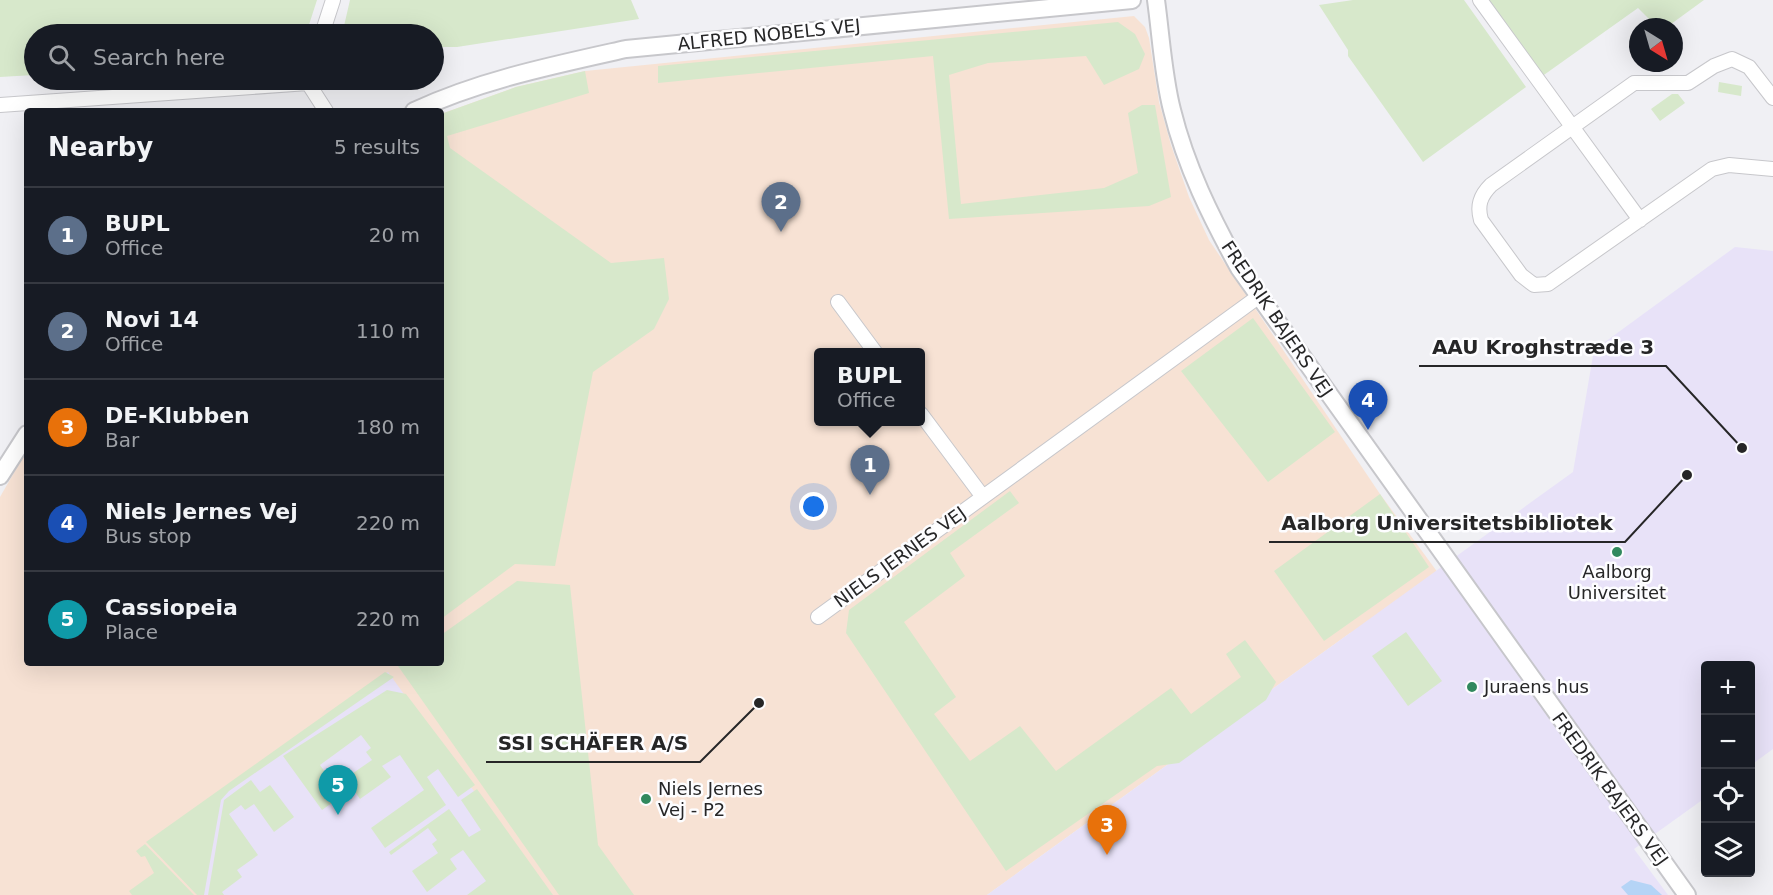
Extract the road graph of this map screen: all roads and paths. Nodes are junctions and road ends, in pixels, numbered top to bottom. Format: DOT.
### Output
graph roads {
  1 [pos="333,0"];
  2 [pos="1132,0"];
  3 [pos="1156,0"];
  4 [pos="1480,0"];
  5 [pos="325,24"];
  6 [pos="192,90"];
  7 [pos="313,90"];
  8 [pos="1773,98"];
  9 [pos="0,105"];
  10 [pos="324,108"];
  11 [pos="422,108"];
  12 [pos="1570,127"];
  13 [pos="1773,169"];
  14 [pos="1640,220"];
  15 [pos="1258,297"];
  16 [pos="838,302"];
  17 [pos="872,348"];
  18 [pos="925,419"];
  19 [pos="24,439"];
  20 [pos="0,476"];
  21 [pos="982,496"];
  22 [pos="818,617"];
  23 [pos="1687,895"];
  1 -- 5 [label="street"];
  2 -- 11 [label="street, ALFRED NOBELS VEJ"];
  3 -- 15 [label="street, FREDRIK BAJERS VEJ"];
  4 -- 12 [label="street"];
  6 -- 9 [label="street"];
  7 -- 10 [label="street"];
  8 -- 12 [label="street"];
  12 -- 14 [label="street"];
  12 -- 14 [label="street"];
  13 -- 14 [label="street"];
  15 -- 21 [label="street, NIELS JERNES VEJ"];
  15 -- 23 [label="street, FREDRIK BAJERS VEJ"];
  16 -- 17 [label="street"];
  18 -- 21 [label="street, NIELS JERNES VEJ"];
  19 -- 20 [label="street"];
  21 -- 22 [label="street, NIELS JERNES VEJ"];
}
